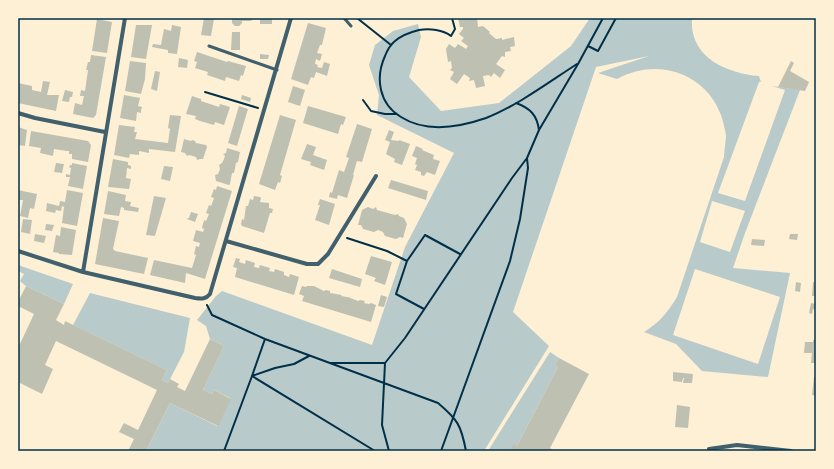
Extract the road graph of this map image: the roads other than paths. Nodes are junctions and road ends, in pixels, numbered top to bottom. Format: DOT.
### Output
graph roads {
  1 [pos="125,18"];
  2 [pos="291,18"];
  3 [pos="344,18"];
  4 [pos="351,26"];
  5 [pos="209,46"];
  6 [pos="277,70"];
  7 [pos="18,114"];
  8 [pos="105,132"];
  9 [pos="376,176"];
  10 [pos="226,241"];
  11 [pos="18,251"];
  12 [pos="83,272"];
  13 [pos="709,448"];
  14 [pos="791,451"];
  1 -- 8 [label="street"];
  2 -- 6 [label="street"];
  3 -- 4 [label="lane"];
  5 -- 6 [label="lane"];
  6 -- 10 [label="street"];
  7 -- 8 [label="street"];
  8 -- 12 [label="street"];
  9 -- 10 [label="street"];
  10 -- 12 [label="street"];
  11 -- 12 [label="street"];
  13 -- 14 [label="street"];
}
